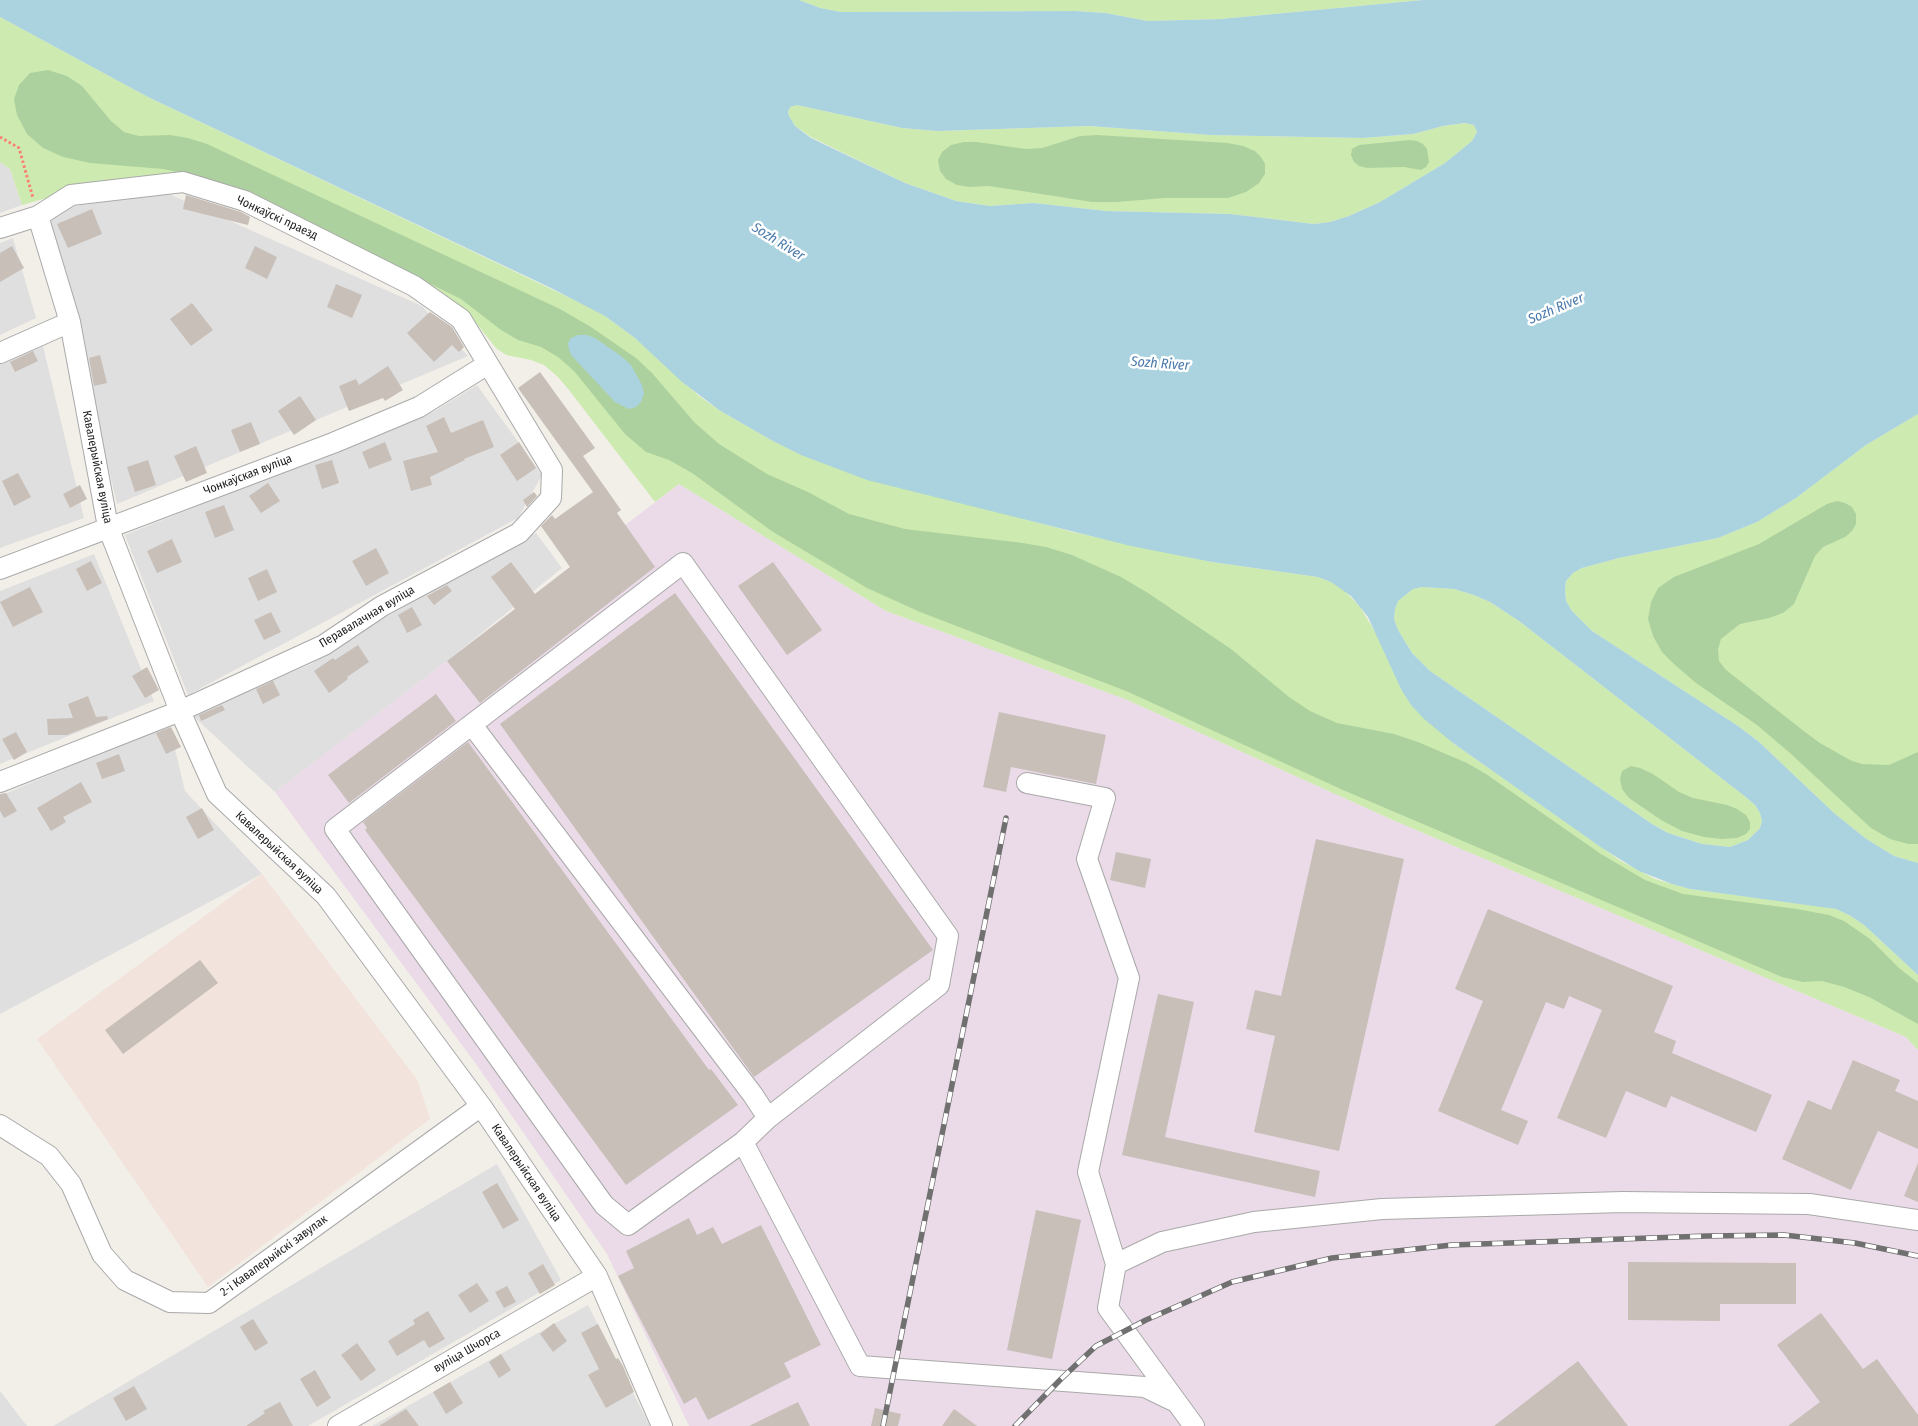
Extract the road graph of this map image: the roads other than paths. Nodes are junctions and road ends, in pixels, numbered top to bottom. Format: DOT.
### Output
graph roads {
  1 [pos="38,216"];
  2 [pos="0,228"];
  3 [pos="70,322"];
  4 [pos="0,353"];
  5 [pos="488,364"];
  6 [pos="108,527"];
  7 [pos="0,569"];
  8 [pos="180,711"];
  9 [pos="472,725"];
  10 [pos="0,782"];
  11 [pos="1028,783"];
  12 [pos="481,1106"];
  13 [pos="768,1118"];
  14 [pos="0,1125"];
  15 [pos="743,1142"];
  16 [pos="1918,1220"];
  17 [pos="1116,1264"];
  18 [pos="597,1276"];
  19 [pos="1176,1402"];
  20 [pos="338,1426"];
  21 [pos="662,1426"];
  22 [pos="1194,1426"];
  1 -- 2 [label="street, Чонкаўскі праезд"];
  1 -- 3 [label="street, Кавалерыйская вуліца"];
  1 -- 5 [label="street, Чонкаўскі праезд"];
  3 -- 4 [label="street"];
  3 -- 6 [label="street, Кавалерыйская вуліца"];
  5 -- 6 [label="street, Чонкаўская вуліца"];
  5 -- 8 [label="street, Перавалачная вуліца"];
  6 -- 7 [label="street, Чонкаўская вуліца"];
  6 -- 8 [label="street, Кавалерыйская вуліца"];
  8 -- 10 [label="street, Перавалачная вуліца"];
  8 -- 12 [label="street, Кавалерыйская вуліца"];
  9 -- 13 [label="street"];
  9 -- 13 [label="street"];
  9 -- 15 [label="street"];
  11 -- 17 [label="street"];
  12 -- 14 [label="street, 2-і Кавалерыйскі завулак"];
  12 -- 18 [label="street, Кавалерыйская вуліца"];
  13 -- 15 [label="street"];
  15 -- 19 [label="street"];
  16 -- 17 [label="street"];
  17 -- 19 [label="street"];
  18 -- 20 [label="street, вуліца Шчорса"];
  18 -- 21 [label="street, Кавалерыйская вуліца"];
  19 -- 22 [label="street"];
}
